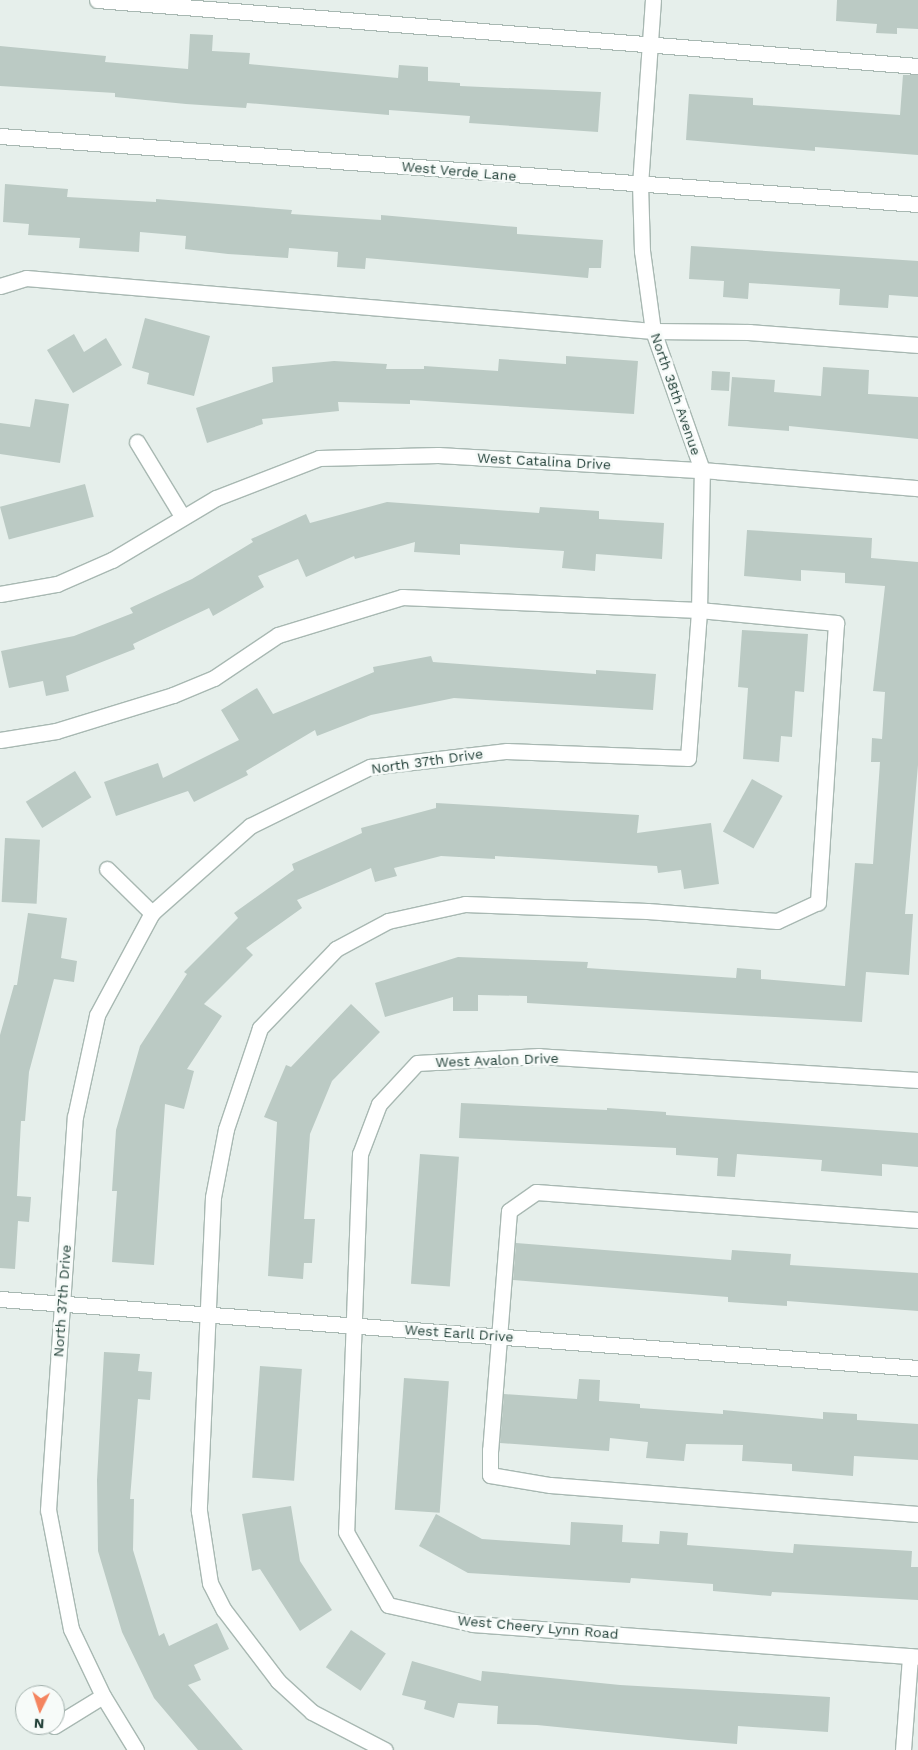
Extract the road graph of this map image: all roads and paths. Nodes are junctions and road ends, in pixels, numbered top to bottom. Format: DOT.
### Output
graph roads {
  1 [pos="97,0"];
  2 [pos="653,0"];
  3 [pos="650,44"];
  4 [pos="918,66"];
  5 [pos="0,136"];
  6 [pos="640,185"];
  7 [pos="918,204"];
  8 [pos="0,286"];
  9 [pos="653,330"];
  10 [pos="918,344"];
  11 [pos="137,442"];
  12 [pos="702,470"];
  13 [pos="918,488"];
  14 [pos="182,516"];
  15 [pos="0,594"];
  16 [pos="699,610"];
  17 [pos="0,740"];
  18 [pos="688,758"];
  19 [pos="107,869"];
  20 [pos="152,913"];
  21 [pos="918,1080"];
  22 [pos="918,1220"];
  23 [pos="0,1299"];
  24 [pos="62,1304"];
  25 [pos="208,1315"];
  26 [pos="356,1326"];
  27 [pos="496,1336"];
  28 [pos="918,1368"];
  29 [pos="918,1514"];
  30 [pos="914,1657"];
  31 [pos="103,1696"];
  32 [pos="65,1719"];
  33 [pos="136,1750"];
  34 [pos="385,1750"];
  35 [pos="903,1750"];
  1 -- 3 [label="street"];
  2 -- 3 [label="street, North 38th Avenue"];
  3 -- 4 [label="street"];
  3 -- 6 [label="street, North 38th Avenue"];
  5 -- 6 [label="street, West Verde Lane"];
  6 -- 7 [label="street, West Verde Lane"];
  6 -- 9 [label="street, North 38th Avenue"];
  8 -- 9 [label="street"];
  9 -- 10 [label="street"];
  9 -- 12 [label="street, North 38th Avenue"];
  11 -- 14 [label="street"];
  12 -- 13 [label="street, West Catalina Drive"];
  12 -- 14 [label="street, West Catalina Drive"];
  12 -- 16 [label="street, North 38th Avenue"];
  14 -- 15 [label="street, West Catalina Drive"];
  16 -- 17 [label="street"];
  16 -- 18 [label="street, North 38th Avenue"];
  16 -- 25 [label="street"];
  18 -- 20 [label="street, North 37th Drive"];
  19 -- 20 [label="street"];
  20 -- 24 [label="street, North 37th Drive"];
  21 -- 26 [label="street, West Avalon Drive"];
  22 -- 27 [label="street"];
  23 -- 24 [label="street, West Earll Drive"];
  24 -- 25 [label="street, West Earll Drive"];
  24 -- 31 [label="street, North 37th Drive"];
  25 -- 26 [label="street, West Earll Drive"];
  25 -- 34 [label="street"];
  26 -- 27 [label="street, West Earll Drive"];
  26 -- 30 [label="street, West Cheery Lynn Road"];
  27 -- 28 [label="street, West Earll Drive"];
  27 -- 29 [label="street"];
  30 -- 35 [label="street"];
  31 -- 32 [label="street"];
  31 -- 33 [label="street, North 37th Drive"];
}
